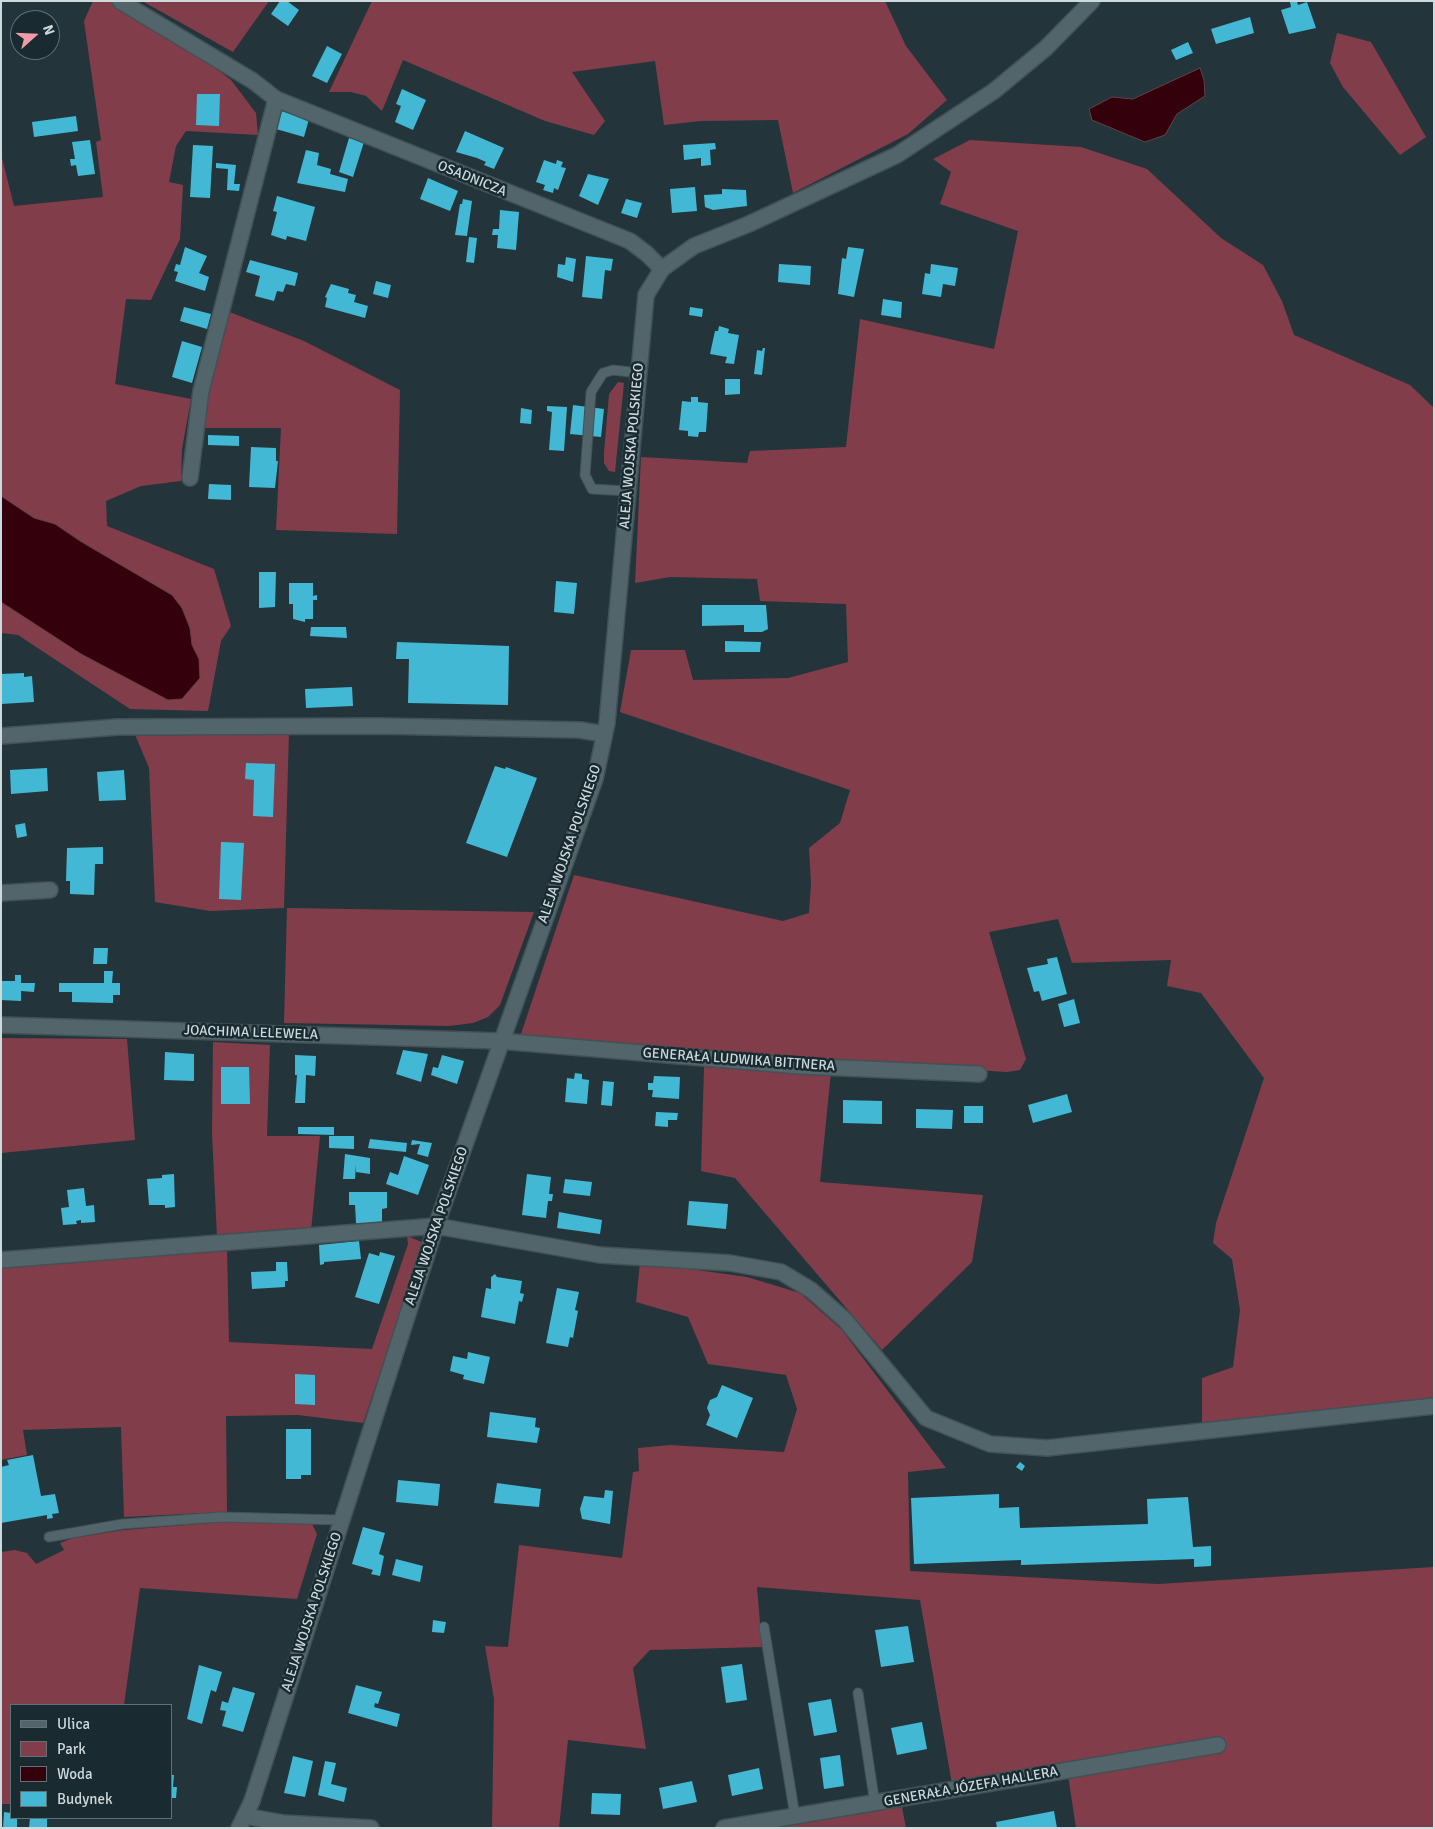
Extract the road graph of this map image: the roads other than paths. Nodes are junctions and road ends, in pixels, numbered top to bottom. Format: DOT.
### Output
graph roads {
  1 [pos="120,1"];
  2 [pos="1092,1"];
  3 [pos="276,99"];
  4 [pos="662,269"];
  5 [pos="639,372"];
  6 [pos="190,478"];
  7 [pos="628,491"];
  8 [pos="604,734"];
  9 [pos="1,736"];
  10 [pos="50,890"];
  11 [pos="1,893"];
  12 [pos="1,1025"];
  13 [pos="500,1041"];
  14 [pos="979,1074"];
  15 [pos="436,1226"];
  16 [pos="1,1260"];
  17 [pos="1434,1406"];
  18 [pos="342,1520"];
  19 [pos="48,1537"];
  20 [pos="764,1627"];
  21 [pos="858,1693"];
  22 [pos="1218,1746"];
  23 [pos="875,1804"];
  24 [pos="795,1816"];
  25 [pos="242,1822"];
  26 [pos="371,1828"];
  27 [pos="724,1828"];
  1 -- 3 [label="street, OSADNICZA"];
  2 -- 4 [label="street, ALEJA WOJSKA POLSKIEGO"];
  3 -- 4 [label="street, OSADNICZA"];
  3 -- 6 [label="street"];
  4 -- 5 [label="street, ALEJA WOJSKA POLSKIEGO"];
  5 -- 7 [label="street, ALEJA WOJSKA POLSKIEGO"];
  5 -- 7 [label="lane"];
  7 -- 8 [label="street, ALEJA WOJSKA POLSKIEGO"];
  8 -- 9 [label="street"];
  8 -- 13 [label="street, ALEJA WOJSKA POLSKIEGO"];
  10 -- 11 [label="street"];
  12 -- 13 [label="street, JOACHIMA LELEWELA"];
  13 -- 14 [label="street, GENERAŁA LUDWIKA BITTNERA"];
  13 -- 15 [label="street, ALEJA WOJSKA POLSKIEGO"];
  15 -- 16 [label="street"];
  15 -- 17 [label="street"];
  15 -- 18 [label="street, ALEJA WOJSKA POLSKIEGO"];
  18 -- 19 [label="lane"];
  18 -- 25 [label="street, ALEJA WOJSKA POLSKIEGO"];
  20 -- 24 [label="lane"];
  21 -- 23 [label="lane"];
  22 -- 23 [label="street, GENERAŁA JÓZEFA HALLERA"];
  23 -- 24 [label="street, GENERAŁA JÓZEFA HALLERA"];
  24 -- 27 [label="street, GENERAŁA JÓZEFA HALLERA"];
  25 -- 26 [label="street"];
}
